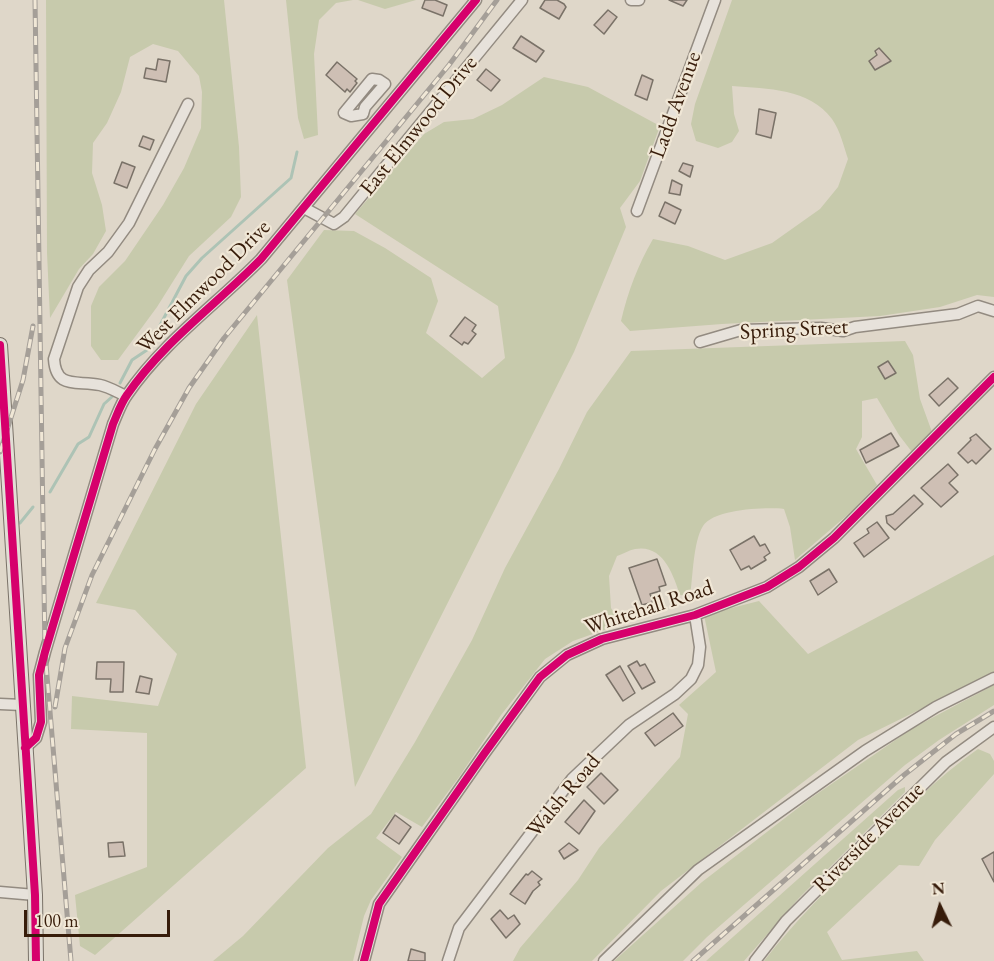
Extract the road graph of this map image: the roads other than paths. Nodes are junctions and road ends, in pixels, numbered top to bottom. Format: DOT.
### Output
graph roads {
  1 [pos="476,0"];
  2 [pos="522,0"];
  3 [pos="631,0"];
  4 [pos="639,0"];
  5 [pos="715,0"];
  6 [pos="188,104"];
  7 [pos="363,114"];
  8 [pos="373,125"];
  9 [pos="304,208"];
  10 [pos="637,211"];
  11 [pos="994,311"];
  12 [pos="700,342"];
  13 [pos="0,345"];
  14 [pos="994,377"];
  15 [pos="126,396"];
  16 [pos="694,615"];
  17 [pos="994,678"];
  18 [pos="0,704"];
  19 [pos="22,705"];
  20 [pos="994,727"];
  21 [pos="25,748"];
  22 [pos="0,892"];
  23 [pos="35,895"];
  24 [pos="36,961"];
  25 [pos="364,961"];
  26 [pos="448,961"];
  27 [pos="604,961"];
  28 [pos="755,961"];
  1 -- 8 [label="street, West Elmwood Drive"];
  2 -- 9 [label="street, East Elmwood Drive"];
  3 -- 4 [label="street"];
  5 -- 10 [label="street, Ladd Avenue"];
  6 -- 15 [label="street"];
  7 -- 8 [label="street"];
  8 -- 9 [label="street, West Elmwood Drive"];
  9 -- 15 [label="street, West Elmwood Drive"];
  11 -- 12 [label="street, Spring Street"];
  13 -- 19 [label="main road"];
  14 -- 16 [label="street, Whitehall Road"];
  15 -- 21 [label="street, West Elmwood Drive"];
  16 -- 25 [label="street, Whitehall Road"];
  16 -- 26 [label="street, Walsh Road"];
  17 -- 27 [label="street"];
  18 -- 19 [label="street"];
  19 -- 21 [label="main road"];
  20 -- 28 [label="street, Riverside Avenue"];
  21 -- 23 [label="main road"];
  22 -- 23 [label="street"];
  23 -- 24 [label="main road"];
}
